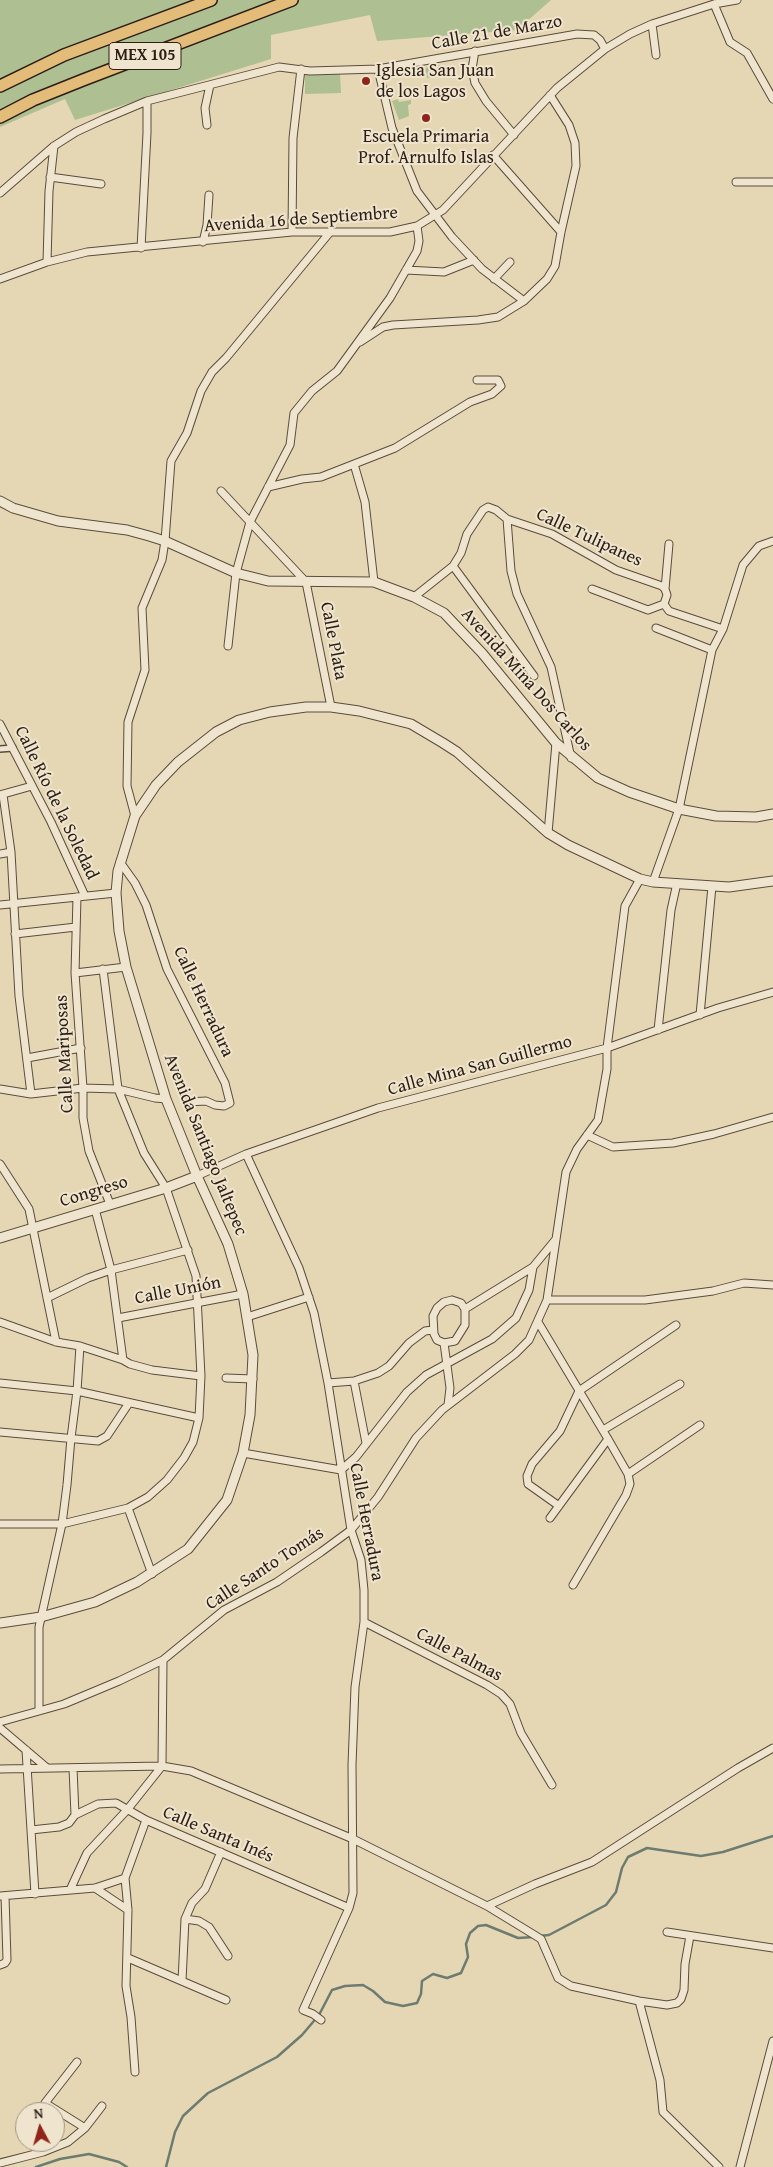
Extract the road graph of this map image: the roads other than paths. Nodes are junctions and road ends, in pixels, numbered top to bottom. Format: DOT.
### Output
graph roads {
  1 [pos="211,0"];
  2 [pos="292,0"];
  3 [pos="737,0"];
  4 [pos="714,4"];
  5 [pos="652,24"];
  6 [pos="605,49"];
  7 [pos="475,51"];
  8 [pos="656,55"];
  9 [pos="301,69"];
  10 [pos="378,69"];
  11 [pos="210,85"];
  12 [pos="0,86"];
  13 [pos="550,95"];
  14 [pos="773,99"];
  15 [pos="147,101"];
  16 [pos="0,117"];
  17 [pos="207,124"];
  18 [pos="514,135"];
  19 [pos="54,146"];
  20 [pos="493,155"];
  21 [pos="50,177"];
  22 [pos="736,182"];
  23 [pos="773,182"];
  24 [pos="101,184"];
  25 [pos="0,193"];
  26 [pos="209,195"];
  27 [pos="434,216"];
  28 [pos="417,226"];
  29 [pos="331,231"];
  30 [pos="292,232"];
  31 [pos="561,232"];
  32 [pos="203,242"];
  33 [pos="140,248"];
  34 [pos="474,260"];
  35 [pos="47,262"];
  36 [pos="510,262"];
  37 [pos="406,270"];
  38 [pos="0,279"];
  39 [pos="494,279"];
  40 [pos="524,301"];
  41 [pos="355,345"];
  42 [pos="477,380"];
  43 [pos="354,464"];
  44 [pos="268,487"];
  45 [pos="222,491"];
  46 [pos="0,501"];
  47 [pos="507,519"];
  48 [pos="250,522"];
  49 [pos="166,541"];
  50 [pos="773,541"];
  51 [pos="669,544"];
  52 [pos="453,566"];
  53 [pos="236,573"];
  54 [pos="306,582"];
  55 [pos="374,582"];
  56 [pos="592,589"];
  57 [pos="665,589"];
  58 [pos="414,597"];
  59 [pos="664,604"];
  60 [pos="656,628"];
  61 [pos="723,630"];
  62 [pos="228,646"];
  63 [pos="712,650"];
  64 [pos="534,676"];
  65 [pos="331,707"];
  66 [pos="0,724"];
  67 [pos="556,743"];
  68 [pos="12,748"];
  69 [pos="0,749"];
  70 [pos="571,758"];
  71 [pos="32,786"];
  72 [pos="1,795"];
  73 [pos="679,809"];
  74 [pos="773,814"];
  75 [pos="135,816"];
  76 [pos="548,832"];
  77 [pos="10,852"];
  78 [pos="0,854"];
  79 [pos="120,862"];
  80 [pos="640,879"];
  81 [pos="773,881"];
  82 [pos="653,882"];
  83 [pos="677,883"];
  84 [pos="712,886"];
  85 [pos="116,893"];
  86 [pos="85,896"];
  87 [pos="76,897"];
  88 [pos="14,904"];
  89 [pos="0,905"];
  90 [pos="76,927"];
  91 [pos="16,934"];
  92 [pos="126,967"];
  93 [pos="104,970"];
  94 [pos="75,973"];
  95 [pos="773,992"];
  96 [pos="700,1015"];
  97 [pos="658,1030"];
  98 [pos="81,1048"];
  99 [pos="607,1048"];
  100 [pos="26,1058"];
  101 [pos="83,1088"];
  102 [pos="118,1089"];
  103 [pos="0,1090"];
  104 [pos="31,1094"];
  105 [pos="166,1099"];
  106 [pos="187,1102"];
  107 [pos="773,1117"];
  108 [pos="587,1135"];
  109 [pos="246,1154"];
  110 [pos="0,1164"];
  111 [pos="197,1176"];
  112 [pos="166,1188"];
  113 [pos="110,1204"];
  114 [pos="95,1209"];
  115 [pos="34,1228"];
  116 [pos="0,1238"];
  117 [pos="557,1239"];
  118 [pos="188,1250"];
  119 [pos="532,1267"];
  120 [pos="112,1270"];
  121 [pos="773,1285"];
  122 [pos="243,1294"];
  123 [pos="309,1297"];
  124 [pos="48,1298"];
  125 [pos="547,1300"];
  126 [pos="198,1303"];
  127 [pos="465,1309"];
  128 [pos="247,1317"];
  129 [pos="118,1318"];
  130 [pos="0,1322"];
  131 [pos="538,1322"];
  132 [pos="676,1325"];
  133 [pos="433,1330"];
  134 [pos="56,1342"];
  135 [pos="444,1343"];
  136 [pos="80,1346"];
  137 [pos="123,1360"];
  138 [pos="446,1365"];
  139 [pos="201,1376"];
  140 [pos="226,1378"];
  141 [pos="252,1380"];
  142 [pos="354,1381"];
  143 [pos="0,1383"];
  144 [pos="328,1383"];
  145 [pos="680,1384"];
  146 [pos="579,1390"];
  147 [pos="78,1391"];
  148 [pos="129,1403"];
  149 [pos="448,1405"];
  150 [pos="199,1418"];
  151 [pos="700,1425"];
  152 [pos="603,1430"];
  153 [pos="0,1432"];
  154 [pos="71,1438"];
  155 [pos="608,1439"];
  156 [pos="366,1443"];
  157 [pos="243,1453"];
  158 [pos="341,1470"];
  159 [pos="628,1474"];
  160 [pos="559,1506"];
  161 [pos="128,1508"];
  162 [pos="550,1518"];
  163 [pos="0,1524"];
  164 [pos="62,1524"];
  165 [pos="351,1530"];
  166 [pos="152,1574"];
  167 [pos="573,1585"];
  168 [pos="41,1617"];
  169 [pos="364,1622"];
  170 [pos="0,1623"];
  171 [pos="162,1660"];
  172 [pos="39,1711"];
  173 [pos="0,1722"];
  174 [pos="0,1728"];
  175 [pos="773,1748"];
  176 [pos="26,1750"];
  177 [pos="162,1766"];
  178 [pos="48,1768"];
  179 [pos="74,1768"];
  180 [pos="0,1769"];
  181 [pos="27,1769"];
  182 [pos="552,1785"];
  183 [pos="127,1810"];
  184 [pos="75,1815"];
  185 [pos="146,1820"];
  186 [pos="31,1830"];
  187 [pos="353,1839"];
  188 [pos="221,1852"];
  189 [pos="124,1878"];
  190 [pos="95,1888"];
  191 [pos="70,1890"];
  192 [pos="35,1894"];
  193 [pos="2,1896"];
  194 [pos="487,1906"];
  195 [pos="349,1908"];
  196 [pos="128,1910"];
  197 [pos="185,1919"];
  198 [pos="3,1926"];
  199 [pos="666,1932"];
  200 [pos="690,1936"];
  201 [pos="773,1948"];
  202 [pos="228,1956"];
  203 [pos="128,1958"];
  204 [pos="3,1964"];
  205 [pos="182,1981"];
  206 [pos="226,2000"];
  207 [pos="638,2001"];
  208 [pos="321,2020"];
  209 [pos="773,2041"];
  210 [pos="76,2062"];
  211 [pos="135,2072"];
  212 [pos="102,2106"];
  213 [pos="85,2128"];
  214 [pos="0,2163"];
  215 [pos="719,2167"];
  216 [pos="740,2167"];
  1 -- 12 [label="main road, MEX 105"];
  2 -- 16 [label="main road, MEX 105"];
  3 -- 4 [label="street, Avenida 16 de Septiembre"];
  4 -- 5 [label="street, Avenida 16 de Septiembre"];
  4 -- 14 [label="street"];
  5 -- 6 [label="street, Avenida 16 de Septiembre"];
  5 -- 8 [label="street"];
  6 -- 7 [label="street, Calle 21 de Marzo"];
  6 -- 13 [label="street, Avenida 16 de Septiembre"];
  7 -- 10 [label="street, Calle 21 de Marzo"];
  7 -- 18 [label="street"];
  9 -- 10 [label="street, Calle 21 de Marzo"];
  9 -- 11 [label="street, Calle 21 de Marzo"];
  9 -- 30 [label="street"];
  10 -- 27 [label="street"];
  11 -- 15 [label="street, Calle 21 de Marzo"];
  11 -- 17 [label="street"];
  13 -- 18 [label="street, Avenida 16 de Septiembre"];
  13 -- 31 [label="street"];
  15 -- 19 [label="street, Calle 21 de Marzo"];
  15 -- 33 [label="street"];
  18 -- 20 [label="street, Avenida 16 de Septiembre"];
  19 -- 21 [label="street"];
  19 -- 25 [label="street, Calle 21 de Marzo"];
  20 -- 27 [label="street, Avenida 16 de Septiembre"];
  20 -- 31 [label="street"];
  21 -- 24 [label="street"];
  21 -- 35 [label="street"];
  22 -- 23 [label="street"];
  26 -- 32 [label="street"];
  27 -- 28 [label="street, Avenida 16 de Septiembre"];
  27 -- 34 [label="street"];
  28 -- 29 [label="street, Avenida 16 de Septiembre"];
  28 -- 37 [label="street"];
  29 -- 30 [label="street, Avenida 16 de Septiembre"];
  29 -- 49 [label="street"];
  30 -- 32 [label="street, Avenida 16 de Septiembre"];
  31 -- 40 [label="street"];
  32 -- 33 [label="street, Avenida 16 de Septiembre"];
  33 -- 35 [label="street, Avenida 16 de Septiembre"];
  34 -- 37 [label="street"];
  34 -- 39 [label="street"];
  35 -- 38 [label="street, Avenida 16 de Septiembre"];
  36 -- 39 [label="street"];
  37 -- 41 [label="street"];
  39 -- 40 [label="street"];
  40 -- 41 [label="street"];
  41 -- 44 [label="street"];
  42 -- 43 [label="street"];
  43 -- 44 [label="street"];
  43 -- 55 [label="street"];
  44 -- 48 [label="street"];
  45 -- 48 [label="street"];
  46 -- 49 [label="street, Avenida Mina Dos Carlos"];
  47 -- 52 [label="street, Calle Tulipanes"];
  47 -- 57 [label="street, Calle Tulipanes"];
  47 -- 70 [label="street"];
  48 -- 53 [label="street"];
  48 -- 54 [label="street"];
  49 -- 53 [label="street, Avenida Mina Dos Carlos"];
  49 -- 75 [label="street"];
  50 -- 61 [label="street"];
  51 -- 57 [label="street"];
  52 -- 58 [label="street"];
  52 -- 64 [label="street"];
  53 -- 54 [label="street, Avenida Mina Dos Carlos"];
  53 -- 62 [label="street"];
  54 -- 55 [label="street, Avenida Mina Dos Carlos"];
  54 -- 65 [label="street, Calle Plata"];
  55 -- 58 [label="street, Avenida Mina Dos Carlos"];
  56 -- 59 [label="street"];
  57 -- 59 [label="street"];
  58 -- 67 [label="street, Avenida Mina Dos Carlos"];
  59 -- 61 [label="street"];
  60 -- 63 [label="street"];
  61 -- 63 [label="street"];
  63 -- 73 [label="street"];
  65 -- 75 [label="street, Avenida Santiago Jaltepec"];
  65 -- 76 [label="street, Avenida Santiago Jaltepec"];
  66 -- 68 [label="street, Calle Río de la Soledad"];
  67 -- 70 [label="street, Avenida Mina Dos Carlos"];
  67 -- 76 [label="street"];
  68 -- 69 [label="street"];
  68 -- 71 [label="street, Calle Río de la Soledad"];
  70 -- 73 [label="street, Avenida Mina Dos Carlos"];
  71 -- 72 [label="street"];
  71 -- 86 [label="street, Calle Río de la Soledad"];
  72 -- 77 [label="street"];
  73 -- 74 [label="street, Avenida Mina Dos Carlos"];
  73 -- 82 [label="street"];
  75 -- 79 [label="street, Avenida Santiago Jaltepec"];
  76 -- 80 [label="street, Avenida Santiago Jaltepec"];
  77 -- 78 [label="street"];
  77 -- 88 [label="street"];
  79 -- 85 [label="street, Avenida Santiago Jaltepec"];
  79 -- 106 [label="street, Calle Herradura"];
  80 -- 82 [label="street, Avenida Santiago Jaltepec"];
  80 -- 99 [label="street, Calle Santo Tomás"];
  81 -- 84 [label="street, Avenida Santiago Jaltepec"];
  82 -- 83 [label="street, Avenida Santiago Jaltepec"];
  83 -- 84 [label="street, Avenida Santiago Jaltepec"];
  83 -- 97 [label="street"];
  84 -- 96 [label="street"];
  85 -- 86 [label="street"];
  85 -- 92 [label="street, Avenida Santiago Jaltepec"];
  86 -- 87 [label="street"];
  87 -- 88 [label="street"];
  87 -- 90 [label="street, Calle Mariposas"];
  88 -- 89 [label="street"];
  88 -- 91 [label="street"];
  90 -- 91 [label="street"];
  90 -- 94 [label="street, Calle Mariposas"];
  91 -- 100 [label="street"];
  92 -- 93 [label="street"];
  92 -- 105 [label="street, Avenida Santiago Jaltepec"];
  93 -- 94 [label="street"];
  93 -- 102 [label="street"];
  94 -- 98 [label="street, Calle Mariposas"];
  95 -- 96 [label="street, Calle Mina San Guillermo"];
  96 -- 97 [label="street, Calle Mina San Guillermo"];
  97 -- 99 [label="street, Calle Mina San Guillermo"];
  98 -- 100 [label="street"];
  98 -- 101 [label="street, Calle Mariposas"];
  99 -- 108 [label="street, Calle Santo Tomás"];
  99 -- 109 [label="street, Calle Mina San Guillermo"];
  100 -- 104 [label="street"];
  101 -- 102 [label="street"];
  101 -- 104 [label="street"];
  101 -- 113 [label="street, Calle Mariposas"];
  102 -- 105 [label="street"];
  102 -- 112 [label="street"];
  103 -- 104 [label="street"];
  105 -- 111 [label="street, Avenida Santiago Jaltepec"];
  107 -- 108 [label="street"];
  108 -- 117 [label="street, Calle Santo Tomás"];
  109 -- 111 [label="street, Calle Mina San Guillermo"];
  109 -- 123 [label="street, Calle Herradura"];
  110 -- 115 [label="street"];
  111 -- 112 [label="street, Congreso"];
  111 -- 122 [label="street, Avenida Santiago Jaltepec"];
  112 -- 113 [label="street, Congreso"];
  112 -- 118 [label="street"];
  113 -- 114 [label="street, Congreso"];
  114 -- 115 [label="street, Congreso"];
  114 -- 120 [label="street"];
  115 -- 116 [label="street, Congreso"];
  115 -- 124 [label="street"];
  117 -- 119 [label="street"];
  117 -- 125 [label="street, Calle Santo Tomás"];
  118 -- 120 [label="street"];
  118 -- 126 [label="street"];
  119 -- 127 [label="street"];
  119 -- 138 [label="street"];
  120 -- 124 [label="street"];
  120 -- 129 [label="street"];
  121 -- 125 [label="street"];
  122 -- 126 [label="street, Calle Unión"];
  122 -- 128 [label="street, Avenida Santiago Jaltepec"];
  123 -- 128 [label="street"];
  123 -- 144 [label="street, Calle Herradura"];
  124 -- 134 [label="street"];
  125 -- 131 [label="street, Calle Santo Tomás"];
  126 -- 129 [label="street, Calle Unión"];
  126 -- 139 [label="street"];
  127 -- 133 [label="street"];
  127 -- 135 [label="street"];
  128 -- 141 [label="street, Avenida Santiago Jaltepec"];
  129 -- 137 [label="street"];
  130 -- 134 [label="street"];
  131 -- 146 [label="street"];
  131 -- 149 [label="street, Calle Santo Tomás"];
  132 -- 146 [label="street"];
  133 -- 135 [label="street"];
  133 -- 142 [label="street"];
  134 -- 136 [label="street"];
  135 -- 138 [label="street"];
  136 -- 137 [label="street"];
  136 -- 147 [label="street"];
  137 -- 139 [label="street"];
  138 -- 149 [label="street"];
  138 -- 156 [label="street"];
  139 -- 150 [label="street"];
  140 -- 141 [label="street"];
  141 -- 157 [label="street, Avenida Santiago Jaltepec"];
  142 -- 144 [label="street"];
  142 -- 156 [label="street"];
  143 -- 147 [label="street"];
  144 -- 158 [label="street, Calle Herradura"];
  145 -- 152 [label="street"];
  146 -- 152 [label="street"];
  146 -- 160 [label="street"];
  147 -- 148 [label="street"];
  147 -- 154 [label="street"];
  148 -- 150 [label="street"];
  148 -- 154 [label="street"];
  149 -- 165 [label="street, Calle Santo Tomás"];
  150 -- 161 [label="street"];
  151 -- 159 [label="street"];
  152 -- 155 [label="street"];
  153 -- 154 [label="street"];
  154 -- 164 [label="street"];
  155 -- 159 [label="street"];
  155 -- 160 [label="street"];
  156 -- 158 [label="street"];
  157 -- 158 [label="street"];
  157 -- 166 [label="street, Avenida Santiago Jaltepec"];
  158 -- 165 [label="street, Calle Herradura"];
  159 -- 167 [label="street"];
  160 -- 162 [label="street"];
  161 -- 164 [label="street"];
  161 -- 166 [label="street"];
  163 -- 164 [label="street"];
  164 -- 168 [label="street"];
  165 -- 169 [label="street, Calle Herradura"];
  165 -- 171 [label="street, Calle Santo Tomás"];
  166 -- 168 [label="street, Avenida Santiago Jaltepec"];
  168 -- 170 [label="street, Avenida Santiago Jaltepec"];
  168 -- 172 [label="street"];
  169 -- 182 [label="street, Calle Palmas"];
  169 -- 187 [label="street, Calle Herradura"];
  171 -- 172 [label="street, Calle Santo Tomás"];
  171 -- 177 [label="street"];
  172 -- 173 [label="street, Calle Santo Tomás"];
  174 -- 176 [label="street"];
  175 -- 194 [label="street"];
  176 -- 178 [label="street"];
  176 -- 181 [label="street"];
  177 -- 179 [label="street"];
  177 -- 183 [label="street"];
  177 -- 187 [label="street"];
  178 -- 179 [label="street"];
  178 -- 181 [label="street"];
  179 -- 184 [label="street"];
  180 -- 181 [label="street"];
  181 -- 186 [label="street"];
  183 -- 184 [label="street, Calle Santa Inés"];
  183 -- 185 [label="street, Calle Santa Inés"];
  183 -- 191 [label="street"];
  184 -- 186 [label="street, Calle Santa Inés"];
  185 -- 188 [label="street, Calle Santa Inés"];
  185 -- 189 [label="street"];
  186 -- 192 [label="street"];
  187 -- 194 [label="street"];
  187 -- 195 [label="street, Calle Herradura"];
  188 -- 195 [label="street, Calle Santa Inés"];
  188 -- 197 [label="street"];
  189 -- 190 [label="street"];
  189 -- 196 [label="street"];
  190 -- 191 [label="street"];
  190 -- 196 [label="street"];
  191 -- 192 [label="street"];
  192 -- 193 [label="street"];
  193 -- 198 [label="street"];
  194 -- 207 [label="street"];
  195 -- 208 [label="street, Calle Herradura"];
  196 -- 203 [label="street"];
  197 -- 202 [label="street"];
  197 -- 205 [label="street"];
  198 -- 204 [label="street"];
  199 -- 200 [label="street"];
  200 -- 201 [label="street"];
  200 -- 207 [label="street"];
  203 -- 205 [label="street"];
  203 -- 211 [label="street"];
  205 -- 206 [label="street"];
  207 -- 215 [label="street"];
  209 -- 216 [label="street"];
  210 -- 213 [label="street"];
  212 -- 213 [label="street"];
  213 -- 214 [label="street"];
}
